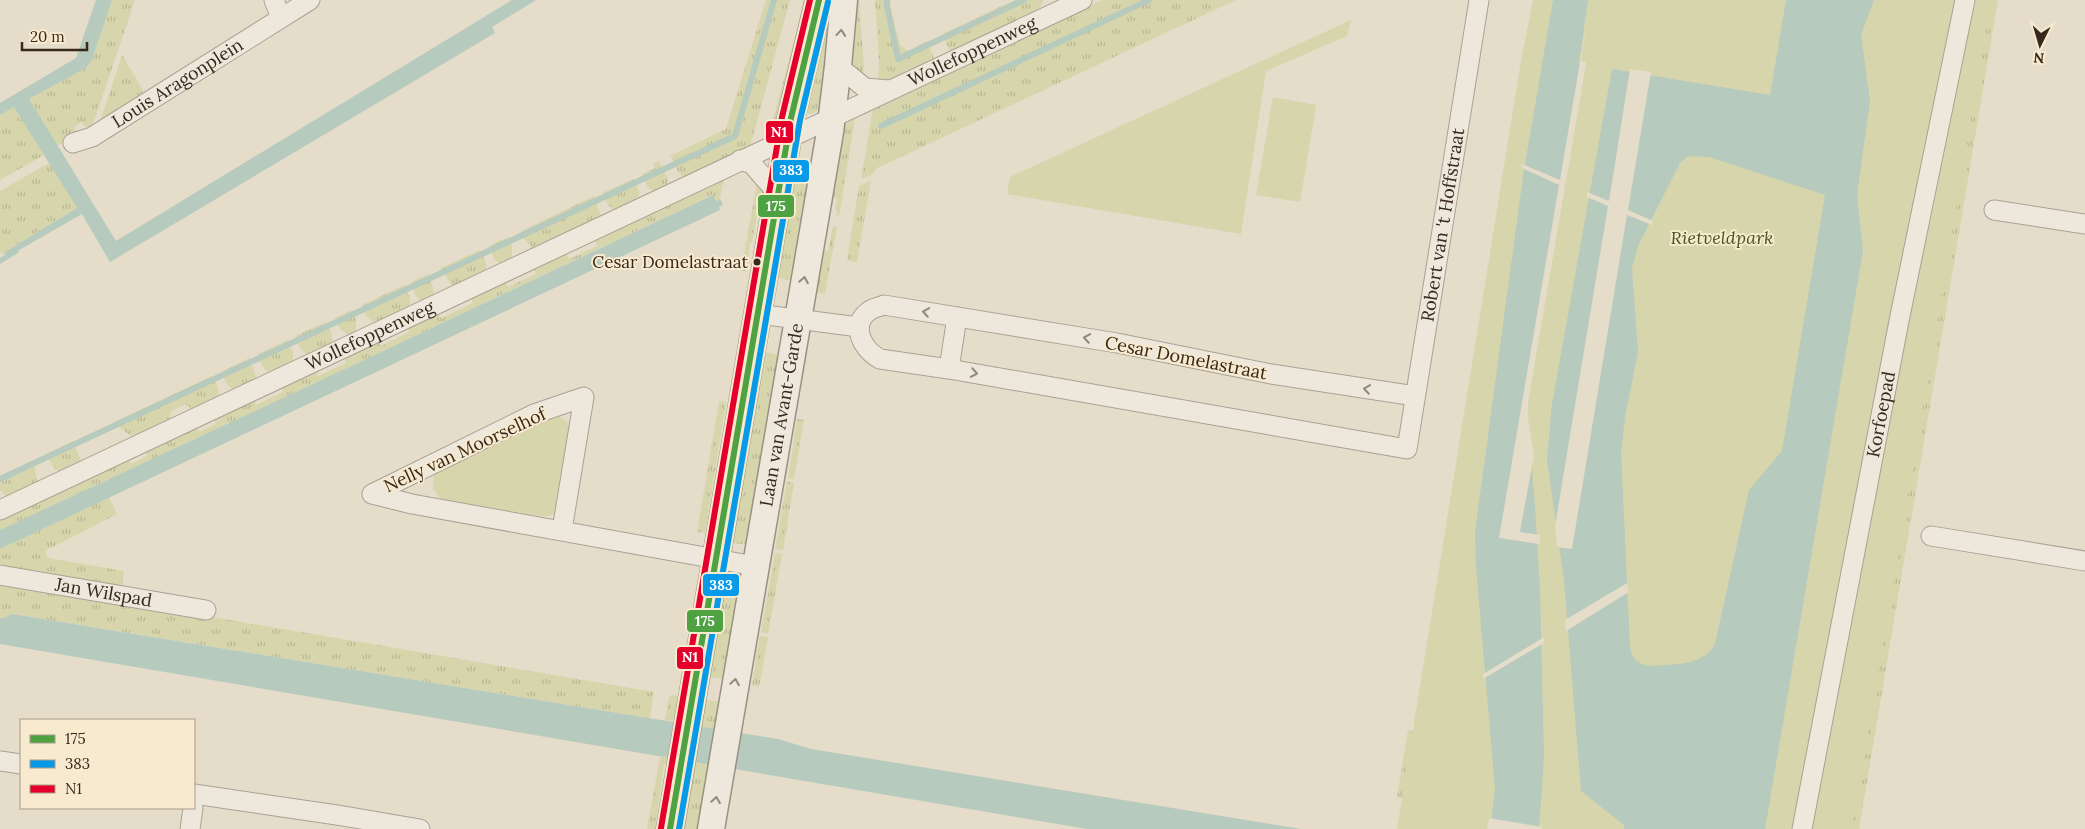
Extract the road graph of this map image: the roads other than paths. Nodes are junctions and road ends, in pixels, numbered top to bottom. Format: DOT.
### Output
graph roads {
  1 [pos="274,0"];
  2 [pos="310,0"];
  3 [pos="819,0"];
  4 [pos="844,0"];
  5 [pos="1082,0"];
  6 [pos="1479,0"];
  7 [pos="1965,0"];
  8 [pos="281,18"];
  9 [pos="838,66"];
  10 [pos="891,90"];
  11 [pos="832,118"];
  12 [pos="787,138"];
  13 [pos="73,143"];
  14 [pos="740,160"];
  15 [pos="778,194"];
  16 [pos="1994,210"];
  17 [pos="2085,224"];
  18 [pos="758,314"];
  19 [pos="957,317"];
  20 [pos="797,319"];
  21 [pos="859,327"];
  22 [pos="948,369"];
  23 [pos="1415,396"];
  24 [pos="0,510"];
  25 [pos="562,530"];
  26 [pos="1931,536"];
  27 [pos="715,559"];
  28 [pos="2085,561"];
  29 [pos="755,566"];
  30 [pos="0,574"];
  31 [pos="206,610"];
  32 [pos="0,761"];
  33 [pos="20,764"];
  34 [pos="195,800"];
  35 [pos="193,809"];
  36 [pos="190,829"];
  37 [pos="420,829"];
  38 [pos="670,829"];
  39 [pos="711,829"];
  40 [pos="1802,829"];
  1 -- 8 [label="street"];
  2 -- 8 [label="street, Louis Aragonplein"];
  3 -- 12 [label="street"];
  9 -- 4 [label="street, Laan van Avant-Garde, one-way"];
  5 -- 10 [label="street, Wollefoppenweg"];
  6 -- 23 [label="street, Robert van 't Hoffstraat"];
  7 -- 40 [label="street, Korfoepad"];
  8 -- 13 [label="street, Louis Aragonplein"];
  9 -- 10 [label="street, Wollefoppenweg"];
  9 -- 11 [label="street, Laan van Avant-Garde"];
  10 -- 11 [label="street, Wollefoppenweg"];
  11 -- 12 [label="street, Wollefoppenweg"];
  20 -- 11 [label="street, Laan van Avant-Garde, one-way"];
  12 -- 14 [label="street, Wollefoppenweg"];
  12 -- 15 [label="street"];
  14 -- 15 [label="street"];
  14 -- 24 [label="street, Wollefoppenweg"];
  15 -- 18 [label="street"];
  16 -- 17 [label="street"];
  18 -- 20 [label="street"];
  18 -- 27 [label="street"];
  19 -- 21 [label="street, Cesar Domelastraat, one-way"];
  19 -- 22 [label="street"];
  23 -- 19 [label="street, Cesar Domelastraat, one-way"];
  20 -- 21 [label="street"];
  20 -- 29 [label="street, Laan van Avant-Garde"];
  21 -- 22 [label="street"];
  22 -- 23 [label="street, Robert van 't Hoffstraat, one-way"];
  25 -- 25 [label="street, Nelly van Moorselhof"];
  25 -- 27 [label="street, Nelly van Moorselhof"];
  26 -- 28 [label="street"];
  27 -- 29 [label="street, Nelly van Moorselhof"];
  27 -- 38 [label="street"];
  39 -- 29 [label="street, Laan van Avant-Garde, one-way"];
  30 -- 31 [label="street, Jan Wilspad"];
  32 -- 33 [label="street"];
  34 -- 37 [label="street"];
  35 -- 36 [label="street"];
}
